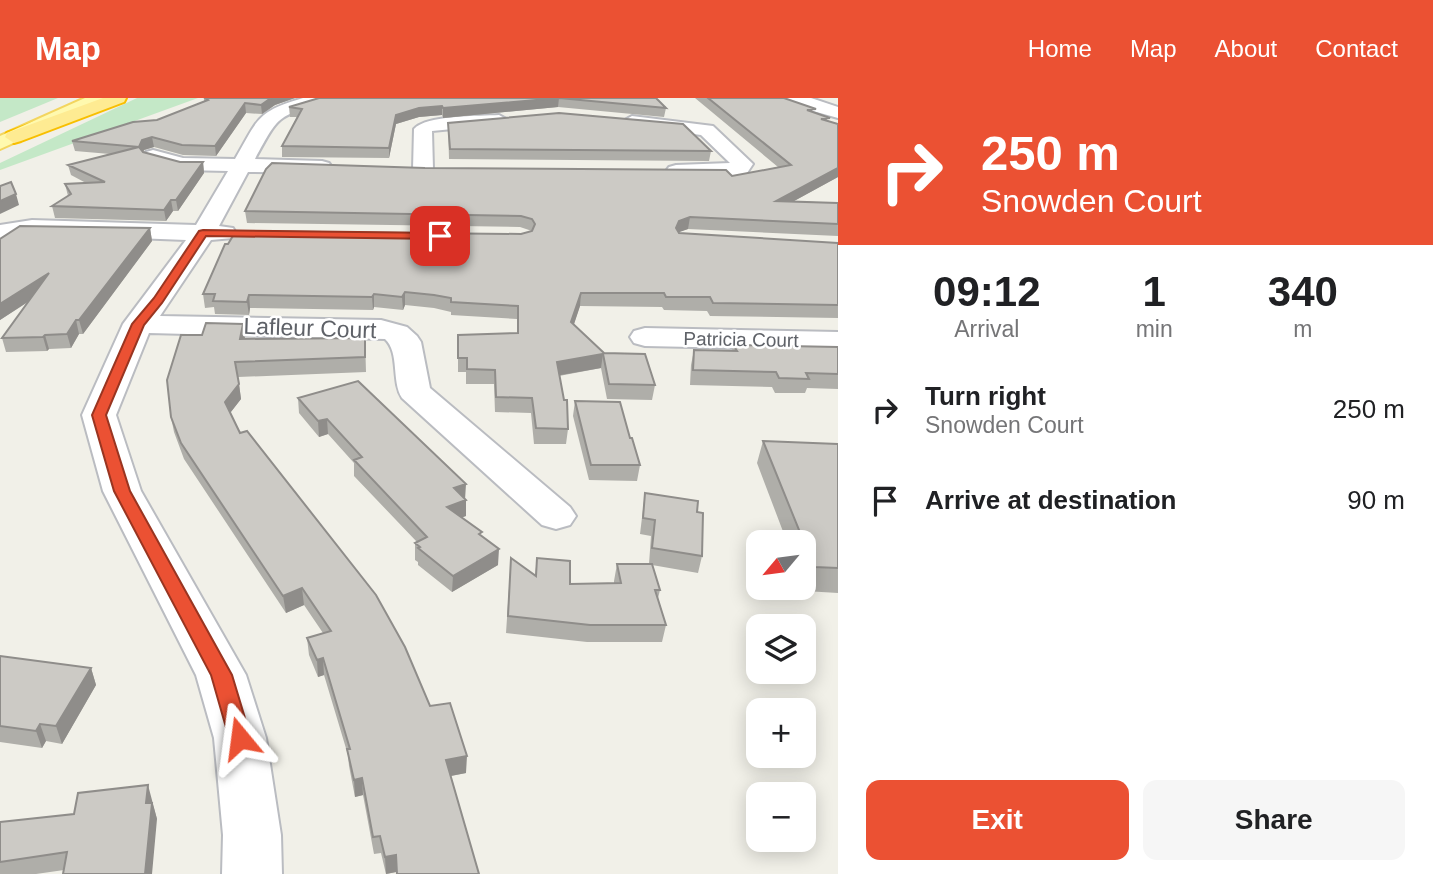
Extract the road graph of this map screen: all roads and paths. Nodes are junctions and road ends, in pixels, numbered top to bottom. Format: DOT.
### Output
graph roads {
  1 [pos="72,98"];
  2 [pos="99,98"];
  3 [pos="118,98"];
  4 [pos="321,98"];
  5 [pos="787,98"];
  6 [pos="838,101"];
  7 [pos="815,104"];
  8 [pos="838,113"];
  9 [pos="519,118"];
  10 [pos="609,120"];
  11 [pos="5,136"];
  12 [pos="153,156"];
  13 [pos="242,166"];
  14 [pos="340,167"];
  15 [pos="446,169"];
  16 [pos="652,171"];
  17 [pos="0,232"];
  18 [pos="203,233"];
  19 [pos="244,233"];
  20 [pos="138,324"];
  21 [pos="645,337"];
  22 [pos="838,341"];
  23 [pos="556,516"];
  24 [pos="252,874"];
  1 -- 11 [label="main road"];
  2 -- 11 [label="main road"];
  3 -- 11 [label="highway"];
  4 -- 13 [label="street"];
  5 -- 7 [label="street"];
  6 -- 7 [label="street"];
  7 -- 8 [label="street"];
  9 -- 15 [label="street"];
  10 -- 16 [label="street"];
  12 -- 13 [label="street"];
  13 -- 14 [label="street"];
  13 -- 18 [label="street"];
  17 -- 18 [label="street"];
  18 -- 19 [label="street"];
  18 -- 20 [label="street"];
  20 -- 23 [label="street, Lafleur Court"];
  20 -- 24 [label="street"];
  21 -- 22 [label="street, Patricia Court"];
}
